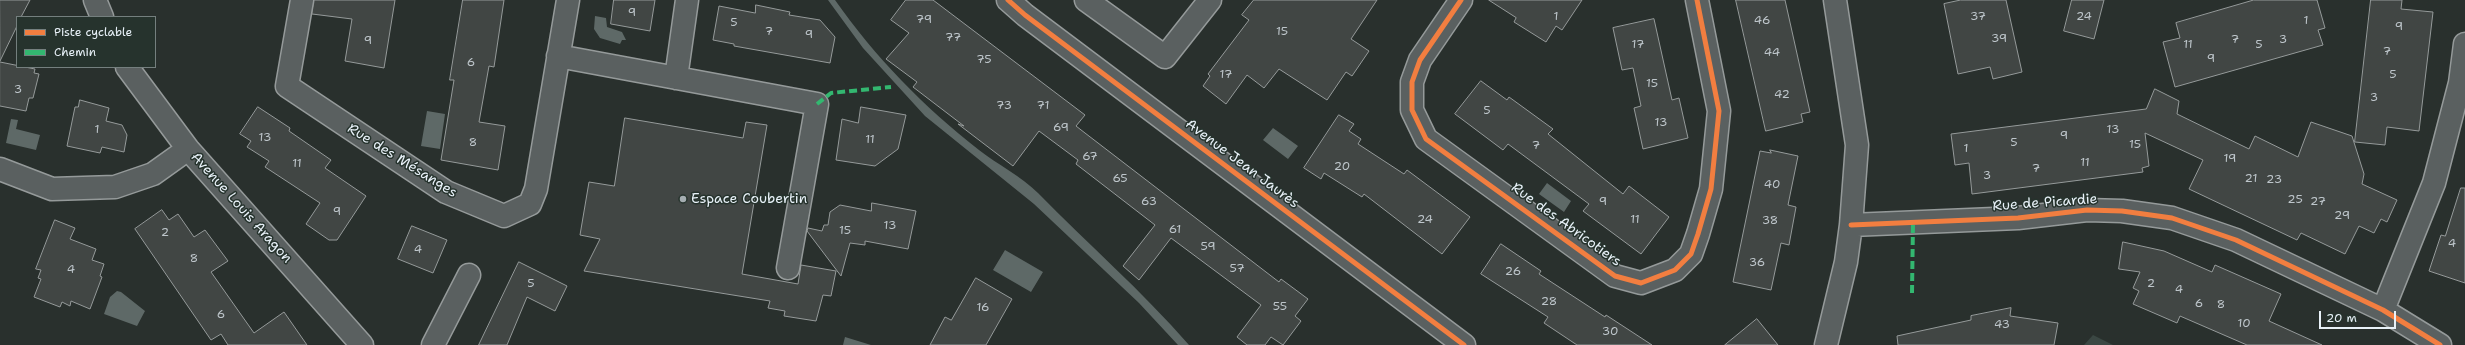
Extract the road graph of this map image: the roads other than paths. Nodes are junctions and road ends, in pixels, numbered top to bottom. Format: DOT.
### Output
graph roads {
  1 [pos="95,0"];
  2 [pos="302,0"];
  3 [pos="568,0"];
  4 [pos="687,0"];
  5 [pos="1008,0"];
  6 [pos="1086,0"];
  7 [pos="1210,0"];
  8 [pos="1461,0"];
  9 [pos="1697,0"];
  10 [pos="1835,0"];
  11 [pos="102,16"];
  12 [pos="2465,44"];
  13 [pos="558,56"];
  14 [pos="128,68"];
  15 [pos="676,78"];
  16 [pos="188,149"];
  17 [pos="0,170"];
  18 [pos="1852,225"];
  19 [pos="788,268"];
  20 [pos="469,275"];
  21 [pos="2384,310"];
  22 [pos="2434,341"];
  23 [pos="362,345"];
  24 [pos="433,345"];
  25 [pos="1464,345"];
  26 [pos="1826,345"];
  1 -- 11 [label="street"];
  2 -- 13 [label="street, Rue des Mésanges"];
  3 -- 13 [label="street, Rue des Mésanges"];
  4 -- 15 [label="street"];
  5 -- 25 [label="street, Avenue Jean Jaurès"];
  6 -- 7 [label="street"];
  8 -- 9 [label="street, Rue des Abricotiers"];
  10 -- 18 [label="street"];
  12 -- 21 [label="street"];
  13 -- 15 [label="street"];
  14 -- 16 [label="street, Avenue Louis Aragon"];
  15 -- 19 [label="street"];
  16 -- 17 [label="street"];
  16 -- 23 [label="street, Avenue Louis Aragon"];
  18 -- 21 [label="street, Rue de Picardie"];
  18 -- 26 [label="street"];
  20 -- 24 [label="street"];
  21 -- 22 [label="street, Rue de Picardie"];
}
